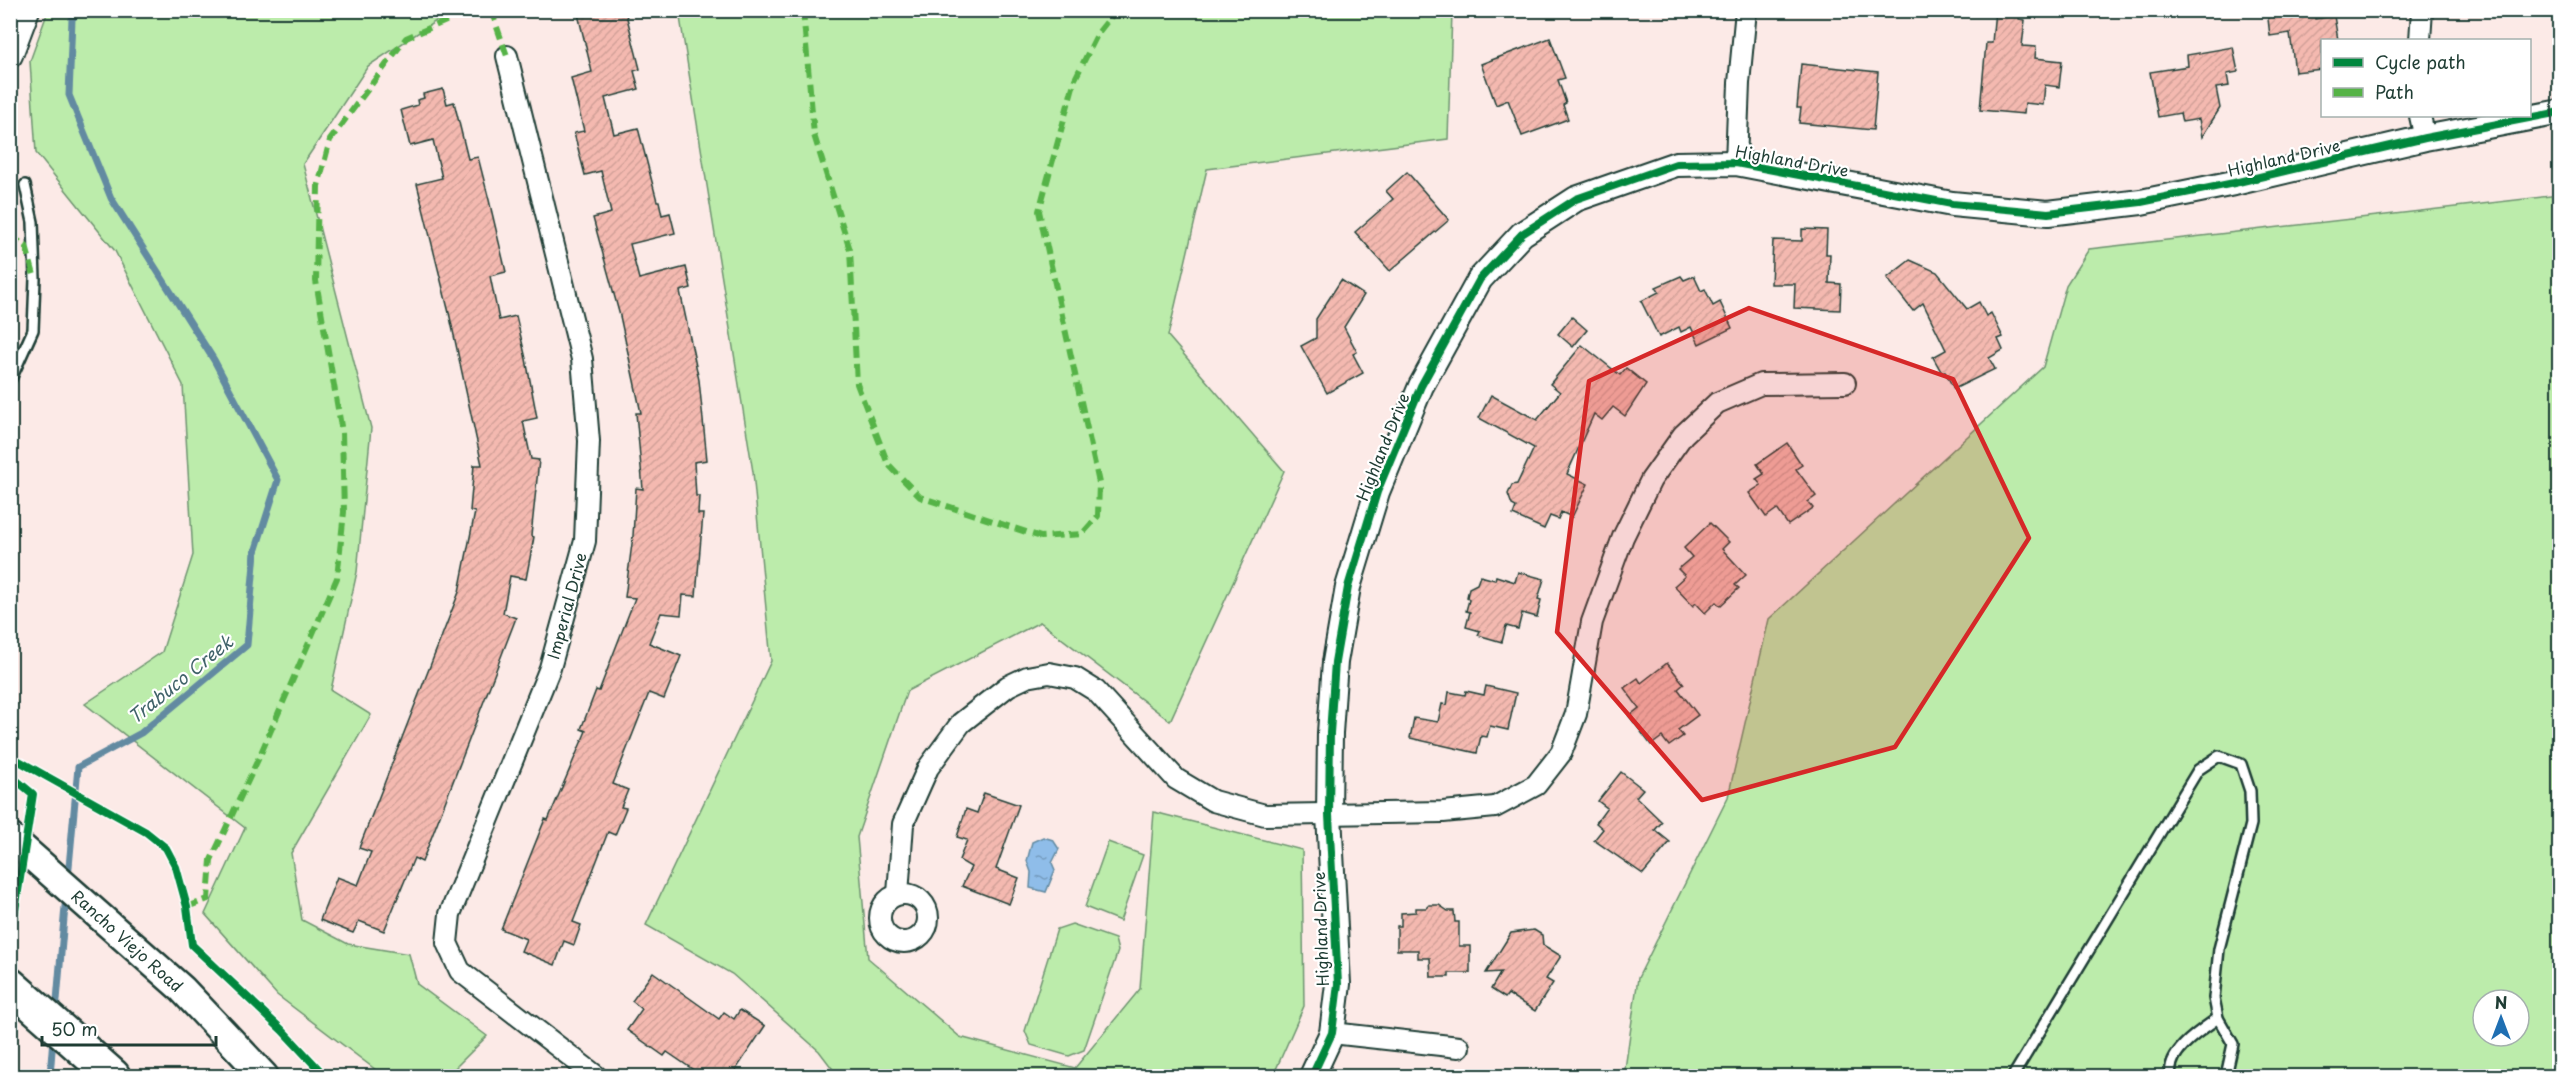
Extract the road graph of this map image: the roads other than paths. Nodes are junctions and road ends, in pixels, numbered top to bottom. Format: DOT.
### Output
graph roads {
  1 [pos="27,10"];
  2 [pos="1746,10"];
  3 [pos="2422,10"];
  4 [pos="2420,39"];
  5 [pos="10,55"];
  6 [pos="507,56"];
  7 [pos="2559,111"];
  8 [pos="2531,114"];
  9 [pos="2508,117"];
  10 [pos="2423,127"];
  11 [pos="1737,163"];
  12 [pos="25,185"];
  13 [pos="10,381"];
  14 [pos="1845,383"];
  15 [pos="1329,815"];
  16 [pos="10,837"];
  17 [pos="898,894"];
  18 [pos="10,986"];
  19 [pos="2218,1018"];
  20 [pos="1332,1033"];
  21 [pos="1459,1047"];
  22 [pos="113,1077"];
  23 [pos="264,1077"];
  24 [pos="596,1077"];
  25 [pos="1312,1077"];
  26 [pos="2013,1077"];
  27 [pos="2170,1077"];
  28 [pos="2226,1077"];
  1 -- 5 [label="street"];
  2 -- 11 [label="street"];
  3 -- 4 [label="street"];
  6 -- 24 [label="street, Imperial Drive"];
  7 -- 8 [label="street, Highland Drive"];
  9 -- 10 [label="street, Highland Drive"];
  10 -- 11 [label="street, Highland Drive"];
  11 -- 15 [label="street, Highland Drive"];
  12 -- 13 [label="lane"];
  14 -- 15 [label="street"];
  15 -- 17 [label="street"];
  15 -- 20 [label="street, Highland Drive"];
  16 -- 23 [label="main road, Rancho Viejo Road"];
  18 -- 22 [label="highway"];
  19 -- 26 [label="lane"];
  19 -- 27 [label="lane"];
  19 -- 28 [label="lane"];
  20 -- 21 [label="street"];
  20 -- 25 [label="street, Highland Drive"];
}
